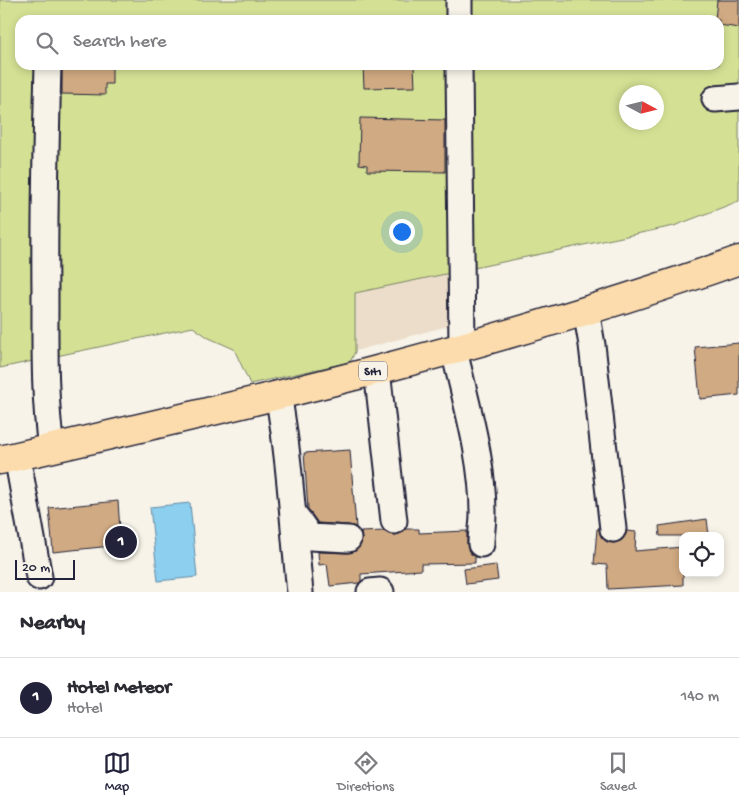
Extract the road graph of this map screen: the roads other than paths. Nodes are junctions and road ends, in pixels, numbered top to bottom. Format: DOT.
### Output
graph roads {
  1 [pos="459,0"];
  2 [pos="459,15"];
  3 [pos="48,70"];
  4 [pos="460,70"];
  5 [pos="739,260"];
  6 [pos="586,310"];
  7 [pos="458,349"];
  8 [pos="378,370"];
  9 [pos="278,394"];
  10 [pos="51,448"];
  11 [pos="9,458"];
  12 [pos="294,514"];
  13 [pos="394,522"];
  14 [pos="613,529"];
  15 [pos="348,539"];
  16 [pos="481,544"];
  17 [pos="39,576"];
  18 [pos="300,592"];
  19 [pos="370,592"];
  20 [pos="381,592"];
  1 -- 2 [label="street"];
  3 -- 10 [label="street"];
  4 -- 7 [label="street"];
  5 -- 6 [label="main road, SH1"];
  6 -- 7 [label="main road, SH1"];
  6 -- 14 [label="street"];
  7 -- 8 [label="main road, SH1"];
  7 -- 16 [label="street"];
  8 -- 9 [label="main road, SH1"];
  8 -- 13 [label="street"];
  9 -- 10 [label="main road, SH1"];
  9 -- 12 [label="street"];
  10 -- 11 [label="main road, SH1"];
  11 -- 17 [label="street"];
  12 -- 15 [label="street"];
  12 -- 18 [label="street"];
  19 -- 20 [label="street"];
}
